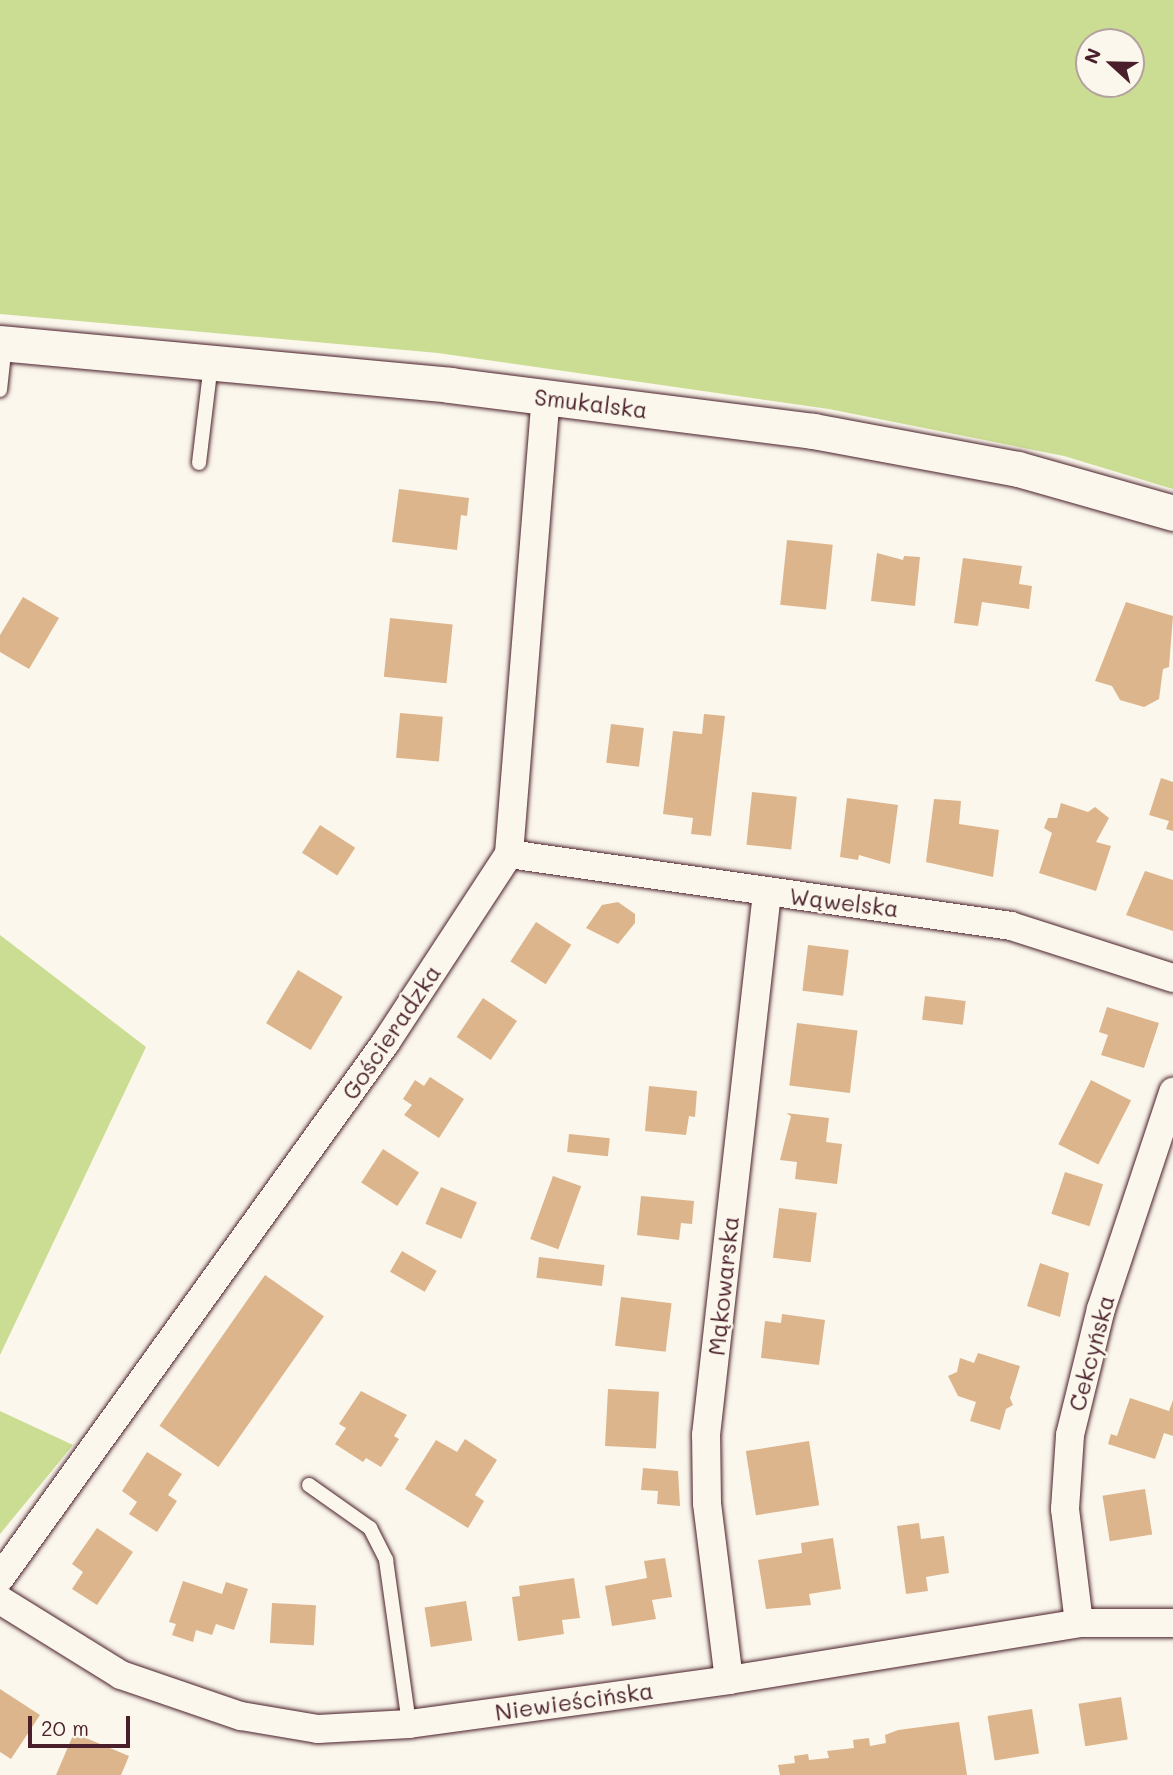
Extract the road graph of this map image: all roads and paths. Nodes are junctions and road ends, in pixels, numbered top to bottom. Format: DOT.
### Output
graph roads {
  1 [pos="3,343"];
  2 [pos="211,364"];
  3 [pos="0,390"];
  4 [pos="546,398"];
  5 [pos="199,463"];
  6 [pos="1173,513"];
  7 [pos="509,854"];
  8 [pos="767,892"];
  9 [pos="1173,978"];
  10 [pos="1173,1092"];
  11 [pos="309,1485"];
  12 [pos="0,1578"];
  13 [pos="0,1600"];
  14 [pos="1079,1623"];
  15 [pos="1173,1623"];
  16 [pos="729,1680"];
  17 [pos="409,1724"];
  1 -- 2 [label="street, Smukalska"];
  1 -- 3 [label="lane"];
  2 -- 4 [label="street, Smukalska"];
  2 -- 5 [label="lane"];
  4 -- 6 [label="street, Smukalska"];
  4 -- 7 [label="street, Gościeradzka"];
  7 -- 8 [label="street, Wąwelska"];
  7 -- 12 [label="street, Gościeradzka"];
  8 -- 9 [label="street, Wąwelska"];
  8 -- 16 [label="street, Mąkowarska"];
  10 -- 14 [label="street, Cekcyńska"];
  11 -- 17 [label="lane"];
  13 -- 17 [label="street, Niewieścińska"];
  14 -- 15 [label="street, Niewieścińska"];
  14 -- 16 [label="street, Niewieścińska"];
  16 -- 17 [label="street, Niewieścińska"];
}
